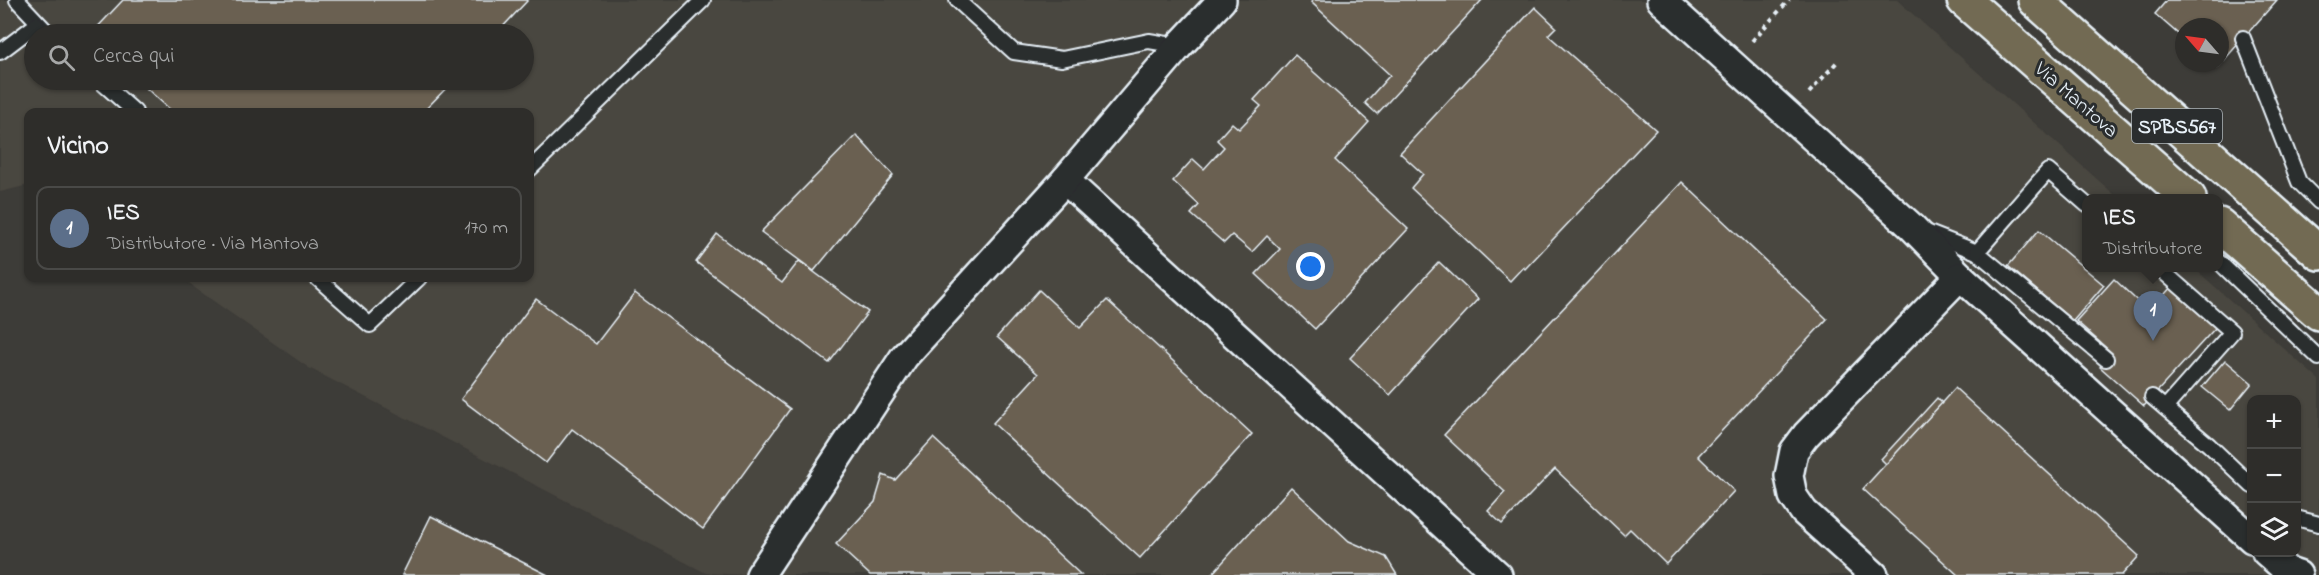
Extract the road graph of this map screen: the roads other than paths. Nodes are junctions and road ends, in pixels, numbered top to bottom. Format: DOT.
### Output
graph roads {
  1 [pos="16,0"];
  2 [pos="703,0"];
  3 [pos="957,0"];
  4 [pos="1222,0"];
  5 [pos="1661,0"];
  6 [pos="1964,0"];
  7 [pos="2035,0"];
  8 [pos="38,24"];
  9 [pos="24,34"];
  10 [pos="2243,38"];
  11 [pos="1179,46"];
  12 [pos="0,52"];
  13 [pos="110,90"];
  14 [pos="130,108"];
  15 [pos="2126,143"];
  16 [pos="534,166"];
  17 [pos="1065,180"];
  18 [pos="2167,194"];
  19 [pos="2184,194"];
  20 [pos="2082,201"];
  21 [pos="2319,202"];
  22 [pos="1912,227"];
  23 [pos="2223,229"];
  24 [pos="1977,252"];
  25 [pos="2319,253"];
  26 [pos="2223,266"];
  27 [pos="2165,272"];
  28 [pos="1960,276"];
  29 [pos="322,282"];
  30 [pos="415,282"];
  31 [pos="2319,314"];
  32 [pos="2319,358"];
  33 [pos="2106,359"];
  34 [pos="2152,397"];
  35 [pos="2164,408"];
  36 [pos="2247,481"];
  37 [pos="2301,519"];
  38 [pos="2319,524"];
  39 [pos="2247,534"];
  40 [pos="2272,557"];
  41 [pos="760,575"];
  42 [pos="1498,575"];
  43 [pos="1874,575"];
  44 [pos="2298,575"];
  1 -- 8 [label="lane"];
  2 -- 16 [label="lane"];
  3 -- 11 [label="lane"];
  4 -- 11 [label="street"];
  5 -- 22 [label="street"];
  6 -- 15 [label="highway, Via Mantova / SPBS567"];
  7 -- 25 [label="highway, SPBS567"];
  9 -- 12 [label="lane"];
  10 -- 21 [label="lane"];
  11 -- 17 [label="street"];
  13 -- 14 [label="lane"];
  15 -- 18 [label="lane"];
  15 -- 19 [label="highway, Via Mantova / SPBS567"];
  17 -- 41 [label="street"];
  17 -- 42 [label="street"];
  20 -- 24 [label="lane"];
  22 -- 24 [label="lane"];
  22 -- 28 [label="street"];
  23 -- 31 [label="highway"];
  24 -- 33 [label="lane"];
  26 -- 32 [label="lane"];
  27 -- 35 [label="lane"];
  28 -- 39 [label="street"];
  28 -- 43 [label="street"];
  29 -- 30 [label="lane"];
  34 -- 35 [label="lane"];
  35 -- 36 [label="lane"];
  37 -- 38 [label="lane"];
  40 -- 44 [label="street"];
}
